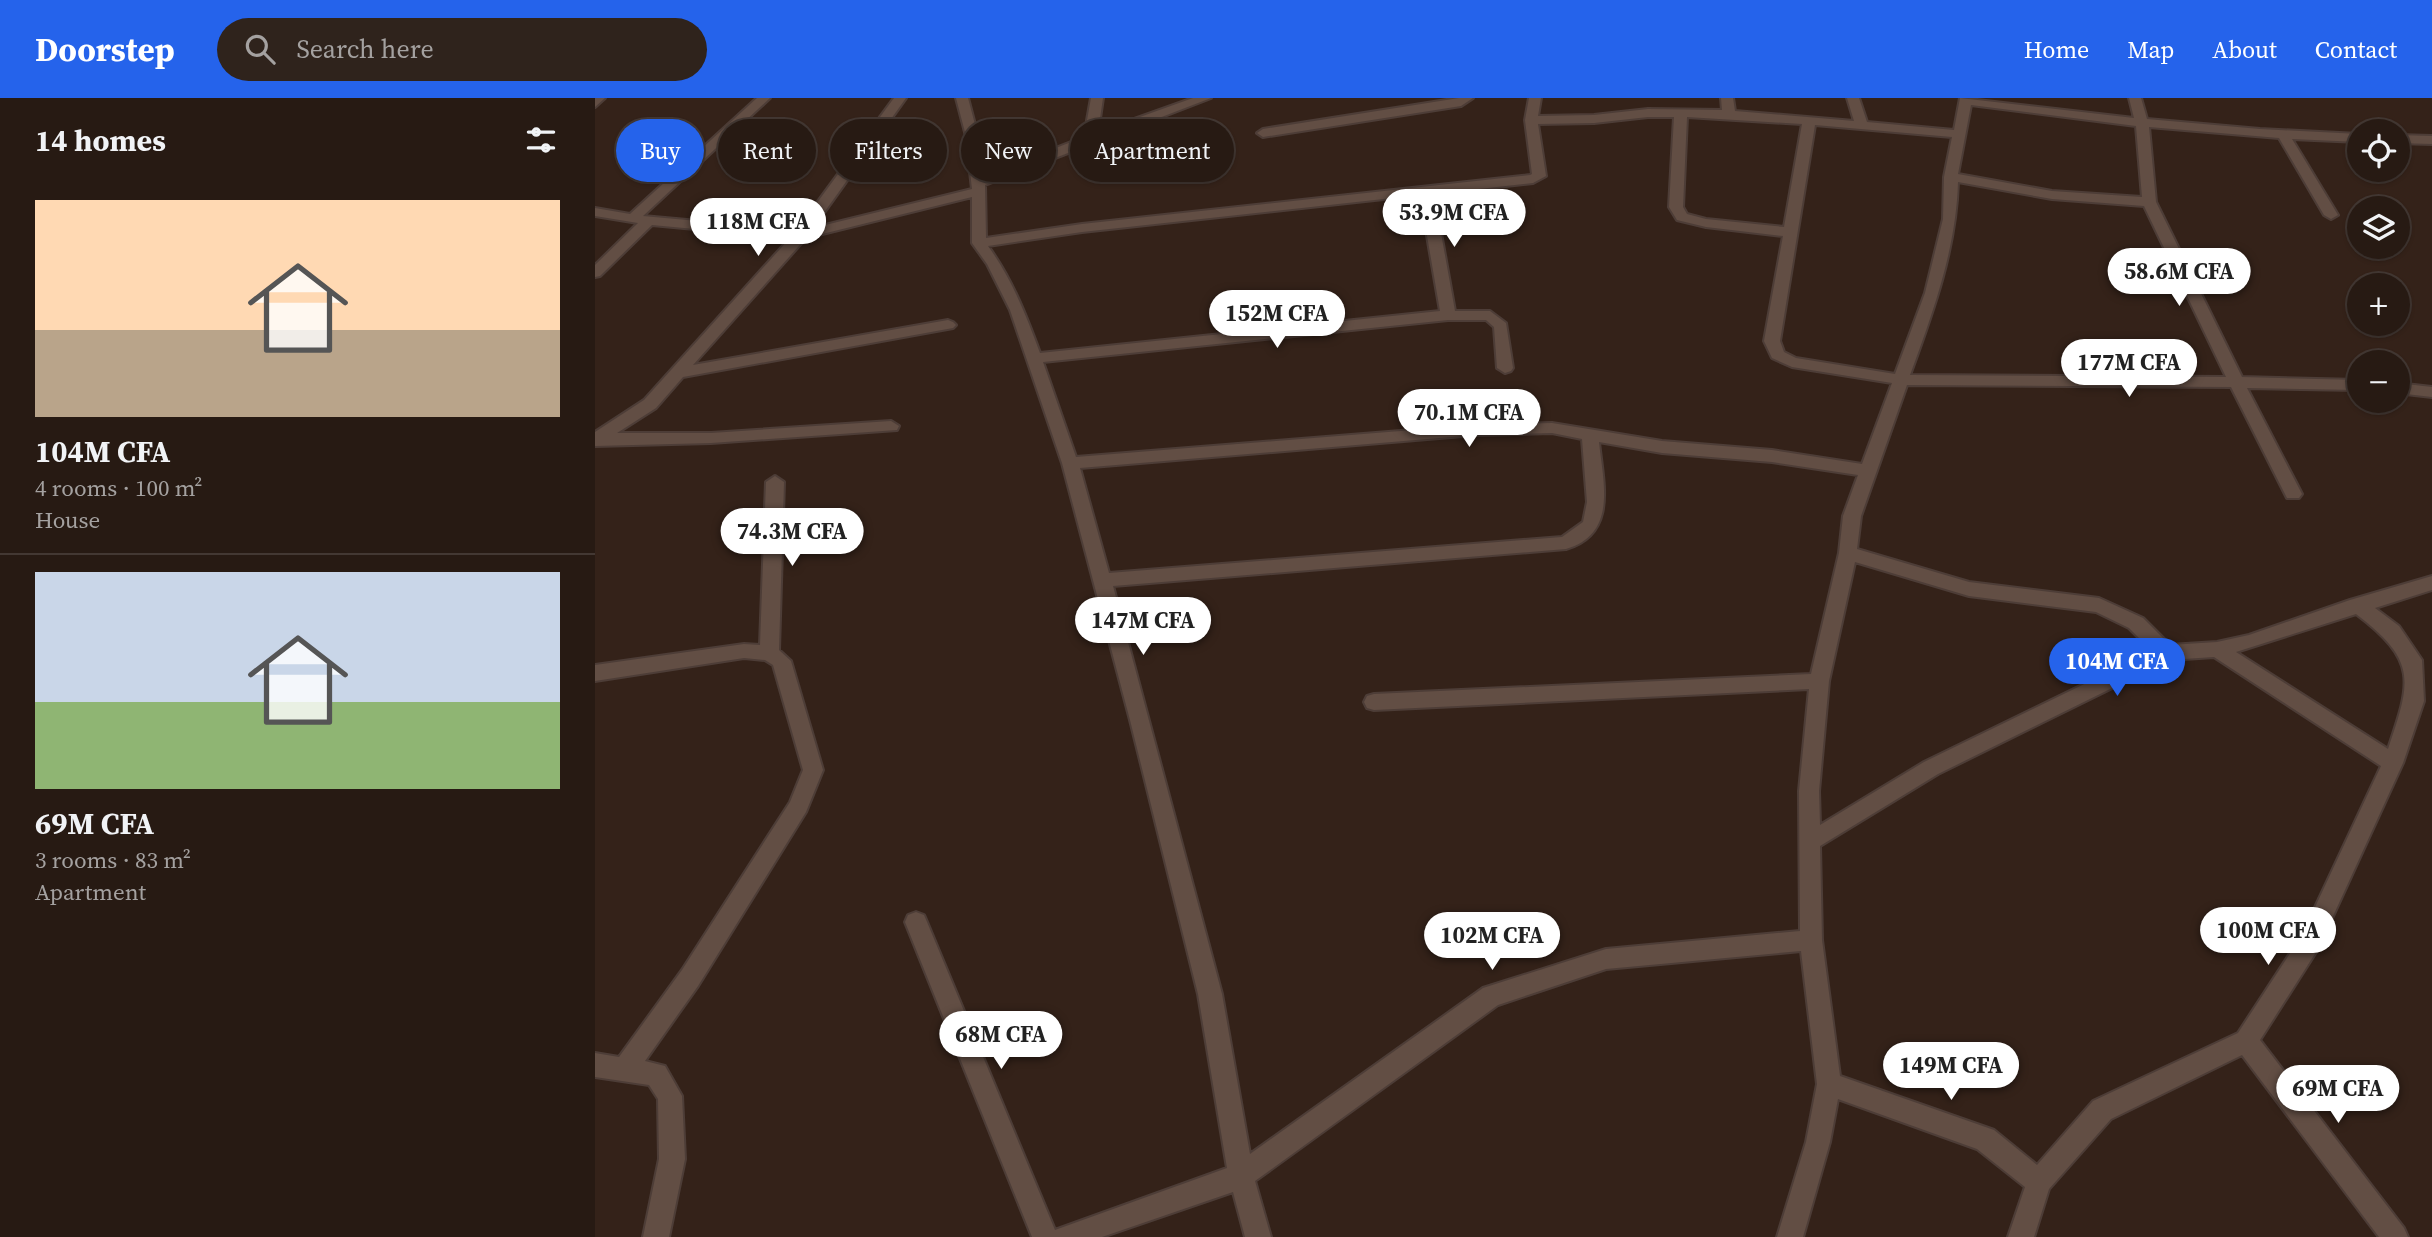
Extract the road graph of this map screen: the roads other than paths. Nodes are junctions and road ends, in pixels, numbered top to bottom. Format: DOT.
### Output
graph roads {
  1 [pos="599,98"];
  2 [pos="764,98"];
  3 [pos="900,98"];
  4 [pos="962,98"];
  5 [pos="1097,98"];
  6 [pos="1205,98"];
  7 [pos="1467,98"];
  8 [pos="1535,98"];
  9 [pos="1727,98"];
  10 [pos="1853,98"];
  11 [pos="2135,98"];
  12 [pos="1966,99"];
  13 [pos="595,103"];
  14 [pos="1681,113"];
  15 [pos="1729,114"];
  16 [pos="1093,119"];
  17 [pos="1146,119"];
  18 [pos="1531,120"];
  19 [pos="1809,121"];
  20 [pos="2142,124"];
  21 [pos="1862,125"];
  22 [pos="1263,133"];
  23 [pos="1960,134"];
  24 [pos="2284,136"];
  25 [pos="2347,138"];
  26 [pos="2410,140"];
  27 [pos="2432,141"];
  28 [pos="1070,148"];
  29 [pos="1951,177"];
  30 [pos="978,187"];
  31 [pos="1426,189"];
  32 [pos="2149,202"];
  33 [pos="595,212"];
  34 [pos="2331,215"];
  35 [pos="633,218"];
  36 [pos="649,221"];
  37 [pos="1789,232"];
  38 [pos="801,235"];
  39 [pos="979,243"];
  40 [pos="595,273"];
  41 [pos="1448,315"];
  42 [pos="948,325"];
  43 [pos="1035,358"];
  44 [pos="1506,369"];
  45 [pos="678,373"];
  46 [pos="1901,380"];
  47 [pos="2237,382"];
  48 [pos="2347,384"];
  49 [pos="2410,389"];
  50 [pos="2432,392"];
  51 [pos="891,426"];
  52 [pos="1590,433"];
  53 [pos="596,440"];
  54 [pos="1070,463"];
  55 [pos="1867,471"];
  56 [pos="775,482"];
  57 [pos="2293,494"];
  58 [pos="1848,553"];
  59 [pos="1100,580"];
  60 [pos="2432,583"];
  61 [pos="2357,605"];
  62 [pos="2217,649"];
  63 [pos="769,653"];
  64 [pos="2166,653"];
  65 [pos="595,673"];
  66 [pos="1819,681"];
  67 [pos="1374,702"];
  68 [pos="2393,763"];
  69 [pos="1811,841"];
  70 [pos="916,922"];
  71 [pos="1811,940"];
  72 [pos="2246,1041"];
  73 [pos="595,1065"];
  74 [pos="625,1068"];
  75 [pos="1829,1084"];
  76 [pos="1241,1176"];
  77 [pos="2039,1182"];
  78 [pos="656,1237"];
  79 [pos="1045,1237"];
  80 [pos="1065,1237"];
  81 [pos="1258,1237"];
  82 [pos="1790,1237"];
  83 [pos="2021,1237"];
  84 [pos="2395,1237"];
  1 -- 13 [label="street"];
  2 -- 35 [label="street"];
  3 -- 38 [label="street"];
  4 -- 30 [label="street"];
  5 -- 16 [label="street"];
  6 -- 17 [label="street"];
  7 -- 22 [label="street"];
  8 -- 18 [label="street"];
  9 -- 15 [label="street"];
  10 -- 21 [label="street"];
  11 -- 20 [label="street"];
  12 -- 20 [label="street"];
  12 -- 23 [label="street"];
  14 -- 15 [label="street"];
  14 -- 18 [label="street"];
  14 -- 37 [label="street"];
  15 -- 19 [label="street"];
  18 -- 31 [label="street"];
  19 -- 21 [label="street"];
  19 -- 37 [label="street"];
  20 -- 24 [label="street"];
  20 -- 32 [label="street"];
  21 -- 23 [label="street"];
  23 -- 29 [label="street"];
  24 -- 25 [label="street"];
  24 -- 34 [label="street"];
  26 -- 27 [label="street"];
  28 -- 30 [label="street"];
  29 -- 32 [label="street"];
  29 -- 46 [label="street"];
  30 -- 38 [label="street"];
  30 -- 39 [label="street"];
  31 -- 39 [label="street"];
  31 -- 41 [label="street"];
  32 -- 47 [label="street"];
  33 -- 35 [label="street"];
  35 -- 36 [label="street"];
  36 -- 38 [label="street"];
  36 -- 40 [label="street"];
  37 -- 46 [label="street"];
  38 -- 45 [label="street"];
  39 -- 43 [label="street"];
  41 -- 43 [label="street"];
  41 -- 44 [label="street"];
  42 -- 45 [label="street"];
  43 -- 54 [label="street"];
  45 -- 53 [label="street"];
  46 -- 47 [label="street"];
  46 -- 55 [label="street"];
  47 -- 48 [label="street"];
  47 -- 57 [label="street"];
  49 -- 50 [label="street"];
  51 -- 53 [label="street"];
  52 -- 54 [label="street"];
  52 -- 55 [label="street"];
  52 -- 59 [label="street"];
  54 -- 59 [label="street"];
  55 -- 58 [label="street"];
  56 -- 63 [label="street"];
  58 -- 64 [label="street"];
  58 -- 66 [label="street"];
  59 -- 76 [label="street"];
  60 -- 61 [label="street"];
  61 -- 62 [label="street"];
  61 -- 68 [label="street"];
  62 -- 64 [label="street"];
  62 -- 68 [label="street"];
  63 -- 65 [label="street"];
  63 -- 74 [label="street"];
  64 -- 69 [label="street"];
  66 -- 67 [label="street"];
  66 -- 69 [label="street"];
  68 -- 72 [label="street"];
  69 -- 71 [label="street"];
  70 -- 79 [label="street"];
  71 -- 75 [label="street"];
  71 -- 76 [label="street"];
  72 -- 77 [label="street"];
  72 -- 84 [label="street"];
  73 -- 74 [label="street"];
  74 -- 78 [label="street"];
  75 -- 77 [label="street"];
  75 -- 82 [label="street"];
  76 -- 80 [label="street"];
  76 -- 81 [label="street"];
  77 -- 83 [label="street"];
}
